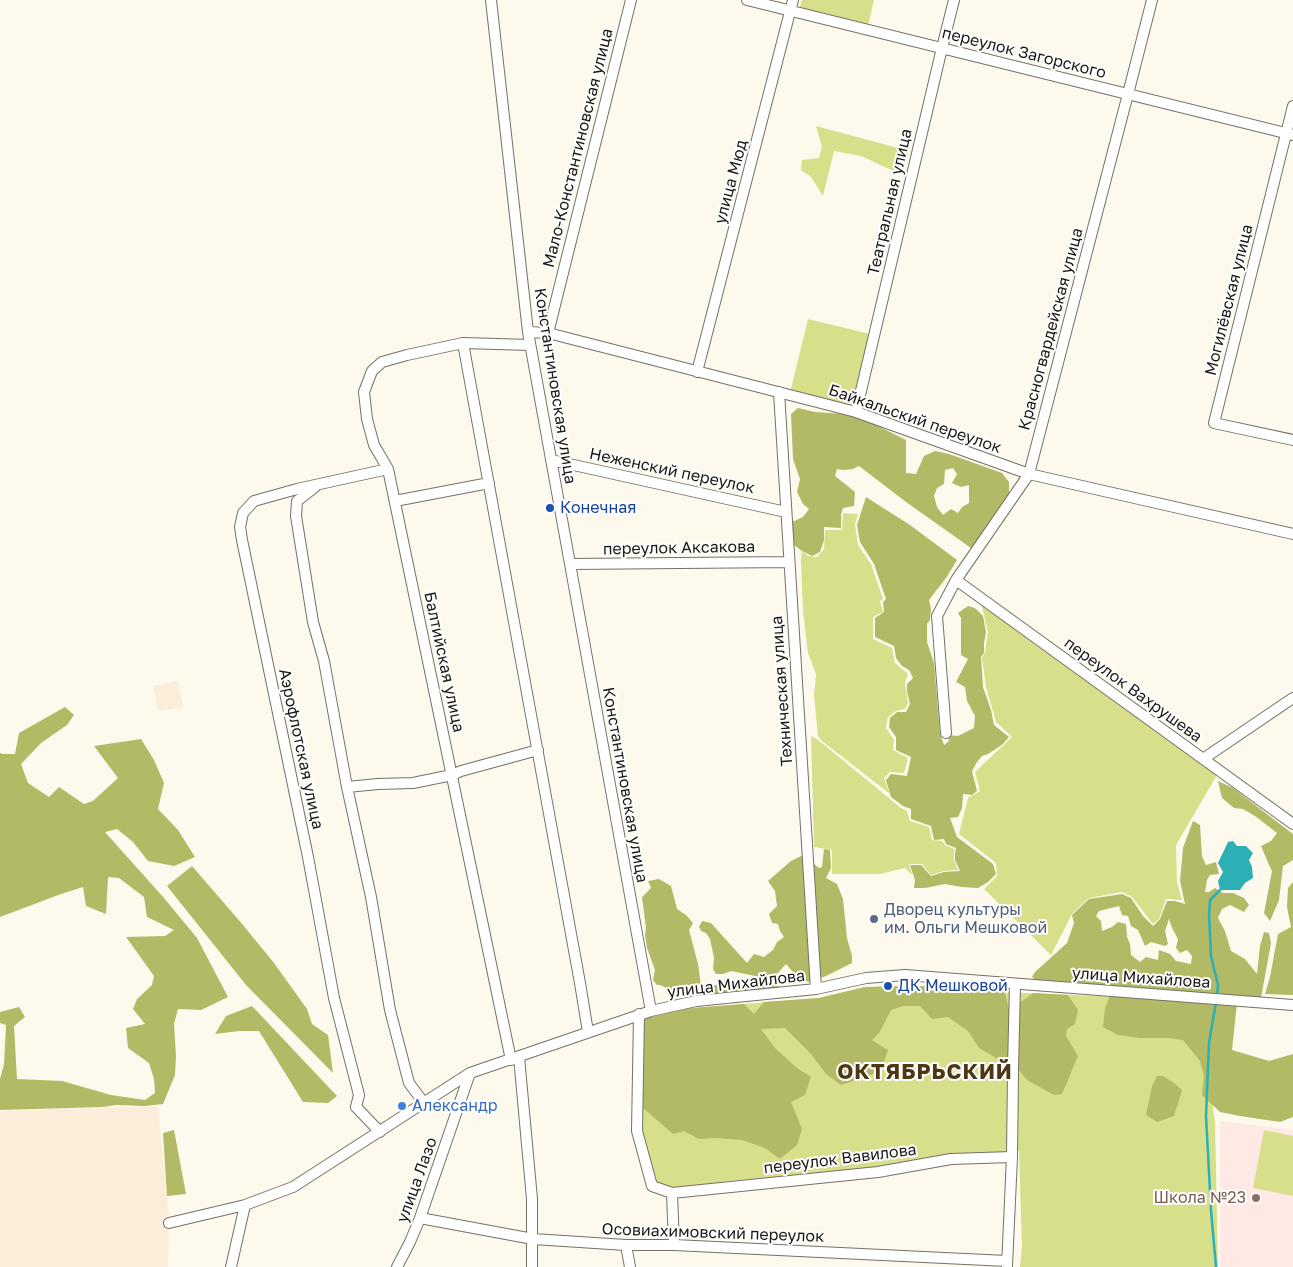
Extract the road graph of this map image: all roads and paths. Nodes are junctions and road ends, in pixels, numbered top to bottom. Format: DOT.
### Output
graph roads {
  1 [pos="491,0"];
  2 [pos="631,0"];
  3 [pos="747,0"];
  4 [pos="793,0"];
  5 [pos="954,0"];
  6 [pos="1152,0"];
  7 [pos="791,12"];
  8 [pos="942,48"];
  9 [pos="1128,94"];
  10 [pos="1293,106"];
  11 [pos="1289,134"];
  12 [pos="528,332"];
  13 [pos="548,333"];
  14 [pos="463,343"];
  15 [pos="530,344"];
  16 [pos="697,372"];
  17 [pos="779,392"];
  18 [pos="856,412"];
  19 [pos="1293,440"];
  20 [pos="551,460"];
  21 [pos="388,469"];
  22 [pos="1028,474"];
  23 [pos="489,483"];
  24 [pos="320,485"];
  25 [pos="395,502"];
  26 [pos="786,512"];
  27 [pos="1293,534"];
  28 [pos="789,562"];
  29 [pos="570,564"];
  30 [pos="956,580"];
  31 [pos="1293,698"];
  32 [pos="946,733"];
  33 [pos="538,750"];
  34 [pos="1203,759"];
  35 [pos="452,775"];
  36 [pos="347,787"];
  37 [pos="1293,824"];
  38 [pos="1015,984"];
  39 [pos="816,989"];
  40 [pos="1293,1005"];
  41 [pos="651,1010"];
  42 [pos="639,1014"];
  43 [pos="588,1032"];
  44 [pos="515,1058"];
  45 [pos="470,1073"];
  46 [pos="424,1103"];
  47 [pos="380,1132"];
  48 [pos="1012,1157"];
  49 [pos="672,1193"];
  50 [pos="245,1205"];
  51 [pos="420,1218"];
  52 [pos="169,1223"];
  53 [pos="533,1239"];
  54 [pos="674,1244"];
  55 [pos="626,1246"];
  56 [pos="1007,1264"];
  57 [pos="231,1267"];
  58 [pos="397,1267"];
  59 [pos="532,1267"];
  60 [pos="630,1267"];
  1 -- 12 [label="street, Константиновская улица"];
  2 -- 13 [label="street, Мало-Константиновская улица"];
  3 -- 7 [label="street, переулок Загорского"];
  4 -- 7 [label="street, улица Мюд"];
  5 -- 8 [label="street, Театральная улица"];
  6 -- 9 [label="street, Красногвардейская улица"];
  7 -- 8 [label="street, переулок Загорского"];
  7 -- 16 [label="street, улица Мюд"];
  8 -- 9 [label="street, переулок Загорского"];
  8 -- 18 [label="street, Театральная улица"];
  9 -- 11 [label="street, переулок Загорского"];
  9 -- 22 [label="street, Красногвардейская улица"];
  10 -- 11 [label="street, Могилёвская улица"];
  11 -- 19 [label="street, Могилёвская улица"];
  12 -- 13 [label="street, Байкальский переулок"];
  12 -- 15 [label="street, Константиновская улица"];
  13 -- 16 [label="street, Байкальский переулок"];
  14 -- 15 [label="street, Балтийская улица"];
  14 -- 21 [label="street, Балтийская улица"];
  14 -- 23 [label="street"];
  15 -- 20 [label="street, Константиновская улица"];
  16 -- 17 [label="street, Байкальский переулок"];
  17 -- 18 [label="street, Байкальский переулок"];
  17 -- 26 [label="street, Техническая улица"];
  18 -- 22 [label="street, Байкальский переулок"];
  20 -- 26 [label="street, Неженский переулок"];
  20 -- 29 [label="street, Константиновская улица"];
  21 -- 24 [label="street, Аэрофлотская улица"];
  21 -- 25 [label="street, Балтийская улица"];
  22 -- 27 [label="street, Байкальский переулок"];
  22 -- 30 [label="street, Красногвардейская улица"];
  23 -- 25 [label="street"];
  23 -- 33 [label="street"];
  24 -- 36 [label="street"];
  24 -- 47 [label="street, Аэрофлотская улица"];
  25 -- 35 [label="street, Балтийская улица"];
  26 -- 28 [label="street, Техническая улица"];
  28 -- 29 [label="street, переулок Аксакова"];
  28 -- 39 [label="street, Техническая улица"];
  29 -- 41 [label="street, Константиновская улица"];
  30 -- 32 [label="street, Красногвардейская улица"];
  30 -- 34 [label="street, переулок Вахрушева"];
  31 -- 34 [label="street"];
  33 -- 35 [label="street"];
  33 -- 43 [label="street"];
  34 -- 37 [label="street, переулок Вахрушева"];
  35 -- 36 [label="street"];
  35 -- 44 [label="street, Балтийская улица"];
  36 -- 46 [label="street"];
  38 -- 39 [label="street, улица Михайлова"];
  38 -- 40 [label="street, улица Михайлова"];
  38 -- 48 [label="street"];
  39 -- 41 [label="street, улица Михайлова"];
  41 -- 42 [label="street, улица Михайлова"];
  42 -- 43 [label="street, улица Михайлова"];
  42 -- 49 [label="street"];
  43 -- 44 [label="street, улица Михайлова"];
  44 -- 45 [label="street, улица Михайлова"];
  44 -- 53 [label="street, Балтийская улица"];
  45 -- 46 [label="street, улица Михайлова"];
  45 -- 51 [label="street, улица Лазо"];
  46 -- 47 [label="street, улица Михайлова"];
  47 -- 50 [label="street, улица Михайлова"];
  48 -- 49 [label="street, переулок Вавилова"];
  48 -- 56 [label="street"];
  49 -- 54 [label="street"];
  50 -- 52 [label="street, улица Михайлова"];
  50 -- 57 [label="street"];
  51 -- 53 [label="street, Осовиахимовский переулок"];
  51 -- 58 [label="street, улица Лазо"];
  53 -- 55 [label="street, Осовиахимовский переулок"];
  53 -- 59 [label="street, Балтийская улица"];
  54 -- 55 [label="street, Осовиахимовский переулок"];
  54 -- 56 [label="street, Осовиахимовский переулок"];
  55 -- 60 [label="street"];
}
